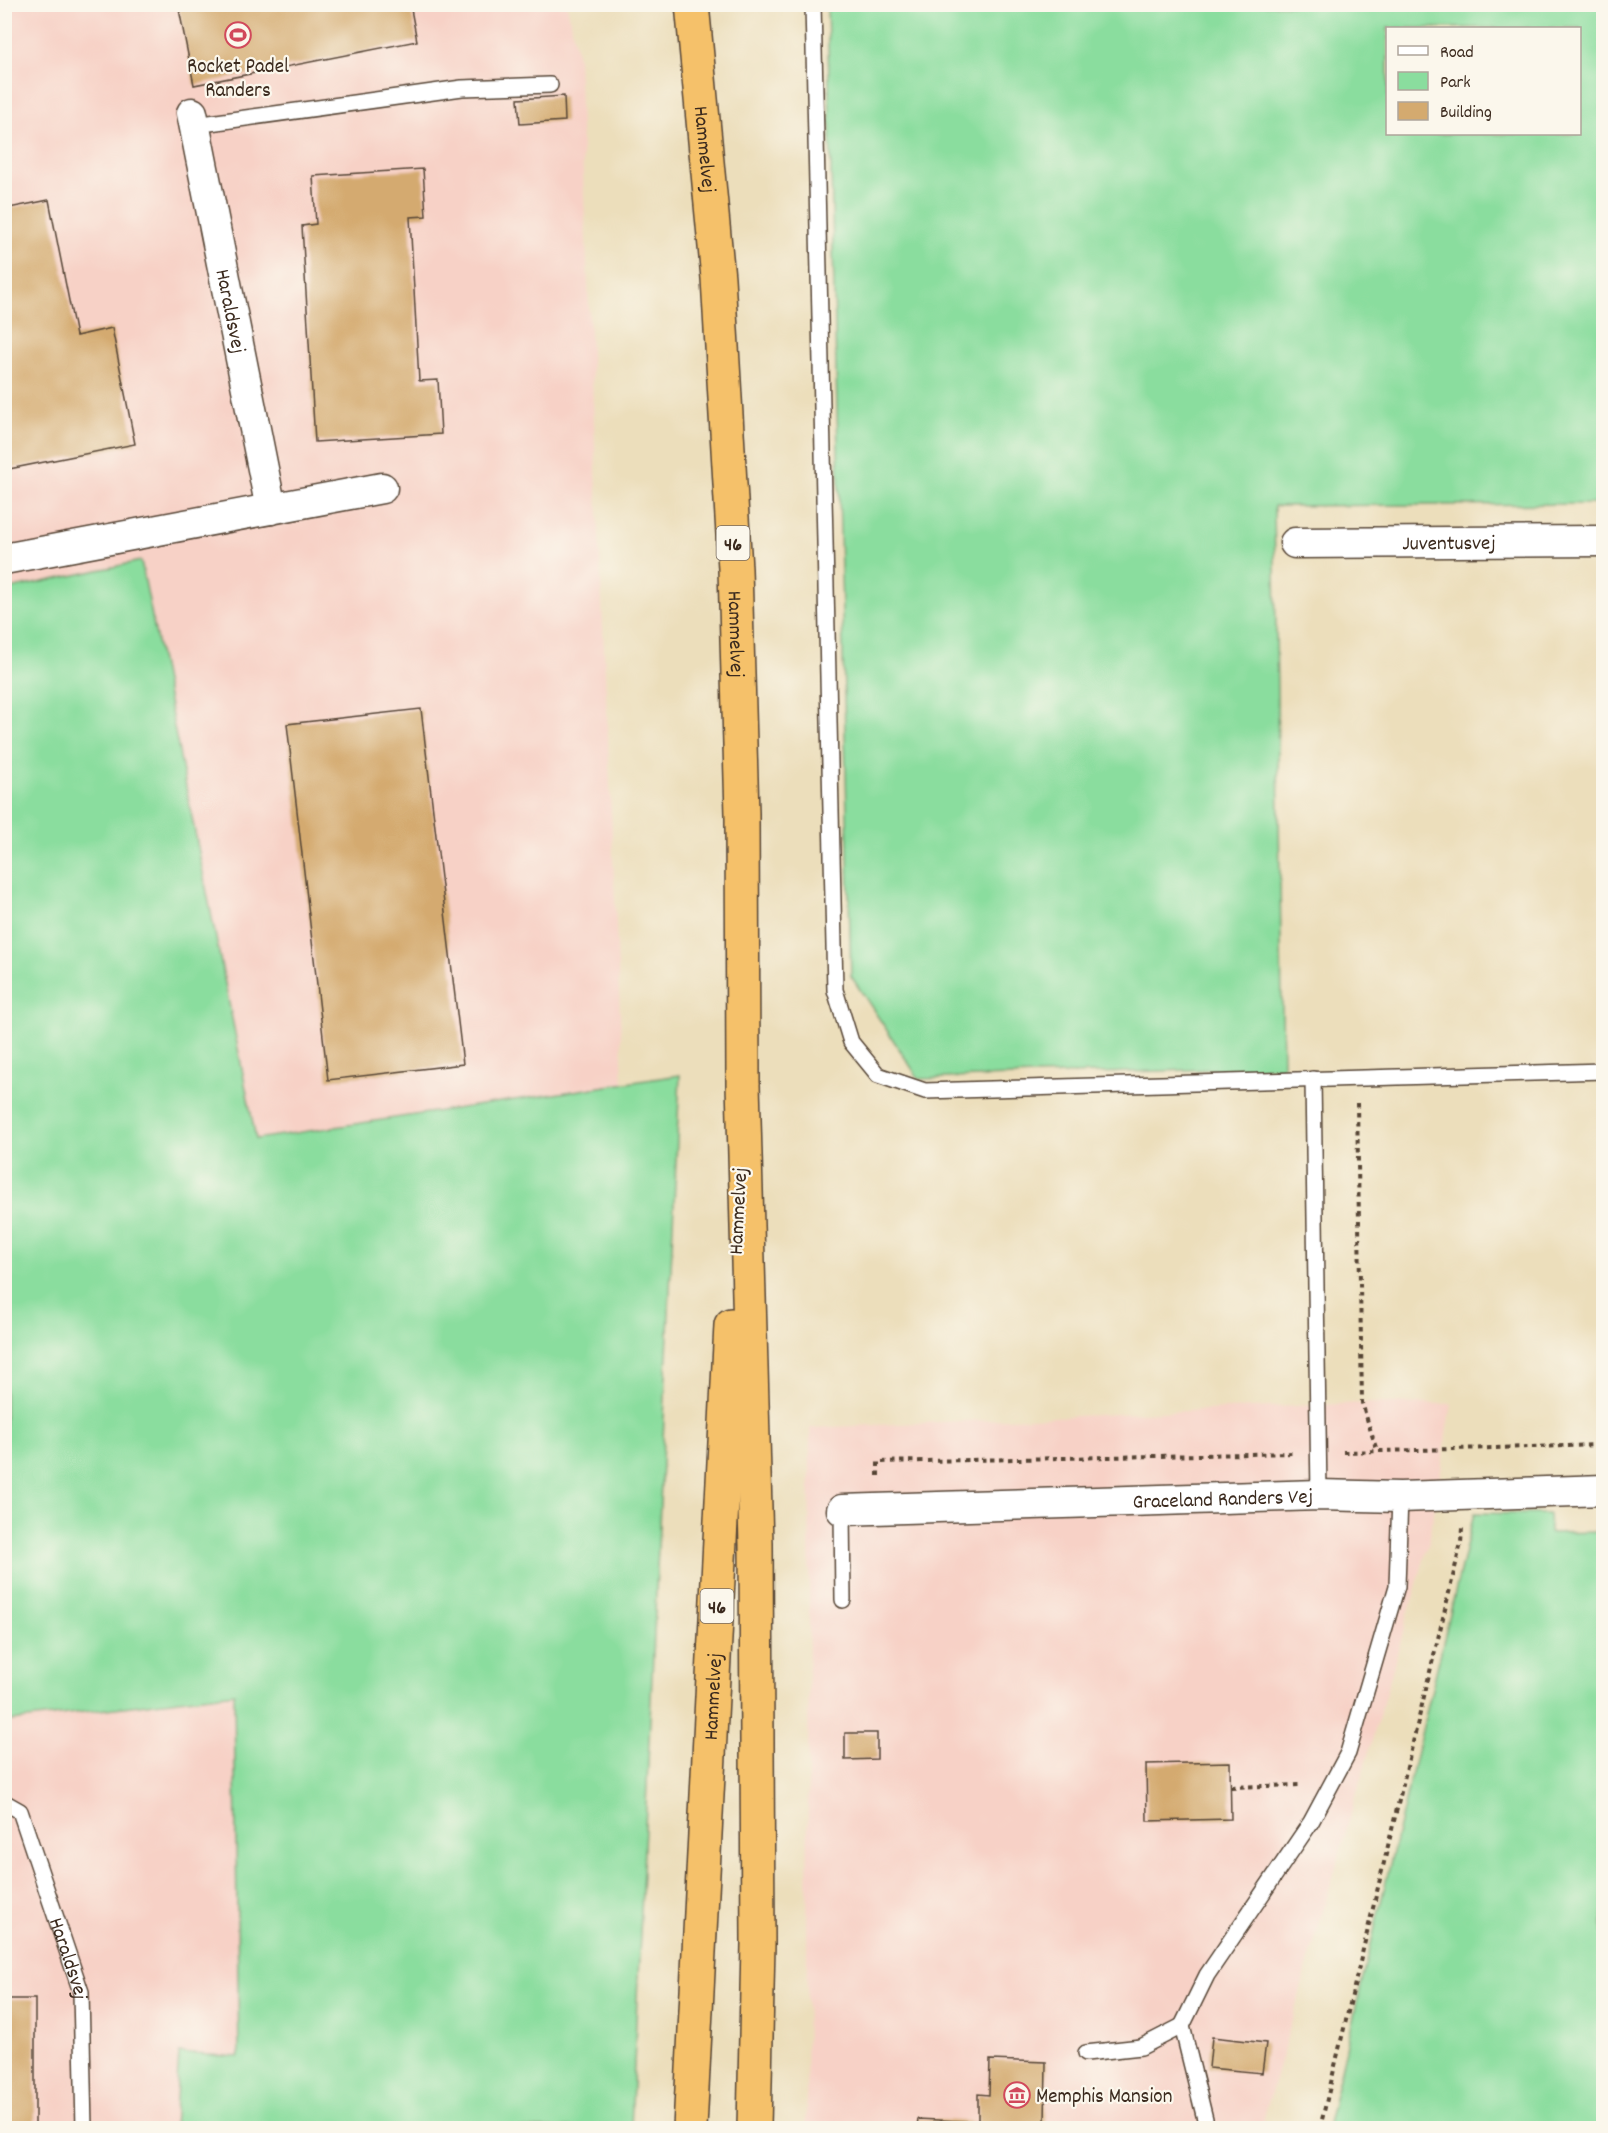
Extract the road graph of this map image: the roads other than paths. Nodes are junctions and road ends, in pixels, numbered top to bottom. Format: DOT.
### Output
graph roads {
  1 [pos="692,4"];
  2 [pos="813,4"];
  3 [pos="550,85"];
  4 [pos="193,119"];
  5 [pos="382,488"];
  6 [pos="271,509"];
  7 [pos="1604,541"];
  8 [pos="1295,543"];
  9 [pos="4,559"];
  10 [pos="1604,1071"];
  11 [pos="1313,1079"];
  12 [pos="743,1084"];
  13 [pos="1604,1490"];
  14 [pos="1319,1496"];
  15 [pos="1400,1497"];
  16 [pos="842,1510"];
  17 [pos="843,1600"];
  18 [pos="4,1802"];
  19 [pos="707,1812"];
  20 [pos="1182,2026"];
  21 [pos="1086,2053"];
  22 [pos="84,2128"];
  23 [pos="674,2128"];
  24 [pos="690,2128"];
  25 [pos="707,2128"];
  26 [pos="754,2128"];
  27 [pos="1204,2128"];
  1 -- 12 [label="highway, Hammelvej / 46"];
  2 -- 11 [label="lane"];
  3 -- 4 [label="lane"];
  4 -- 6 [label="street, Haraldsvej"];
  5 -- 6 [label="street"];
  6 -- 9 [label="street"];
  7 -- 8 [label="street, Juventusvej"];
  10 -- 11 [label="lane"];
  11 -- 14 [label="lane"];
  12 -- 19 [label="highway, Hammelvej / 46"];
  12 -- 26 [label="highway, Hammelvej / 46"];
  13 -- 15 [label="street, Graceland Randers Vej"];
  14 -- 15 [label="street, Graceland Randers Vej"];
  14 -- 16 [label="street, Graceland Randers Vej"];
  15 -- 20 [label="lane"];
  16 -- 17 [label="lane"];
  18 -- 22 [label="lane, Haraldsvej"];
  19 -- 23 [label="highway"];
  19 -- 24 [label="highway, Hammelvej / 46"];
  19 -- 25 [label="highway"];
  20 -- 21 [label="lane"];
  20 -- 27 [label="lane"];
}
